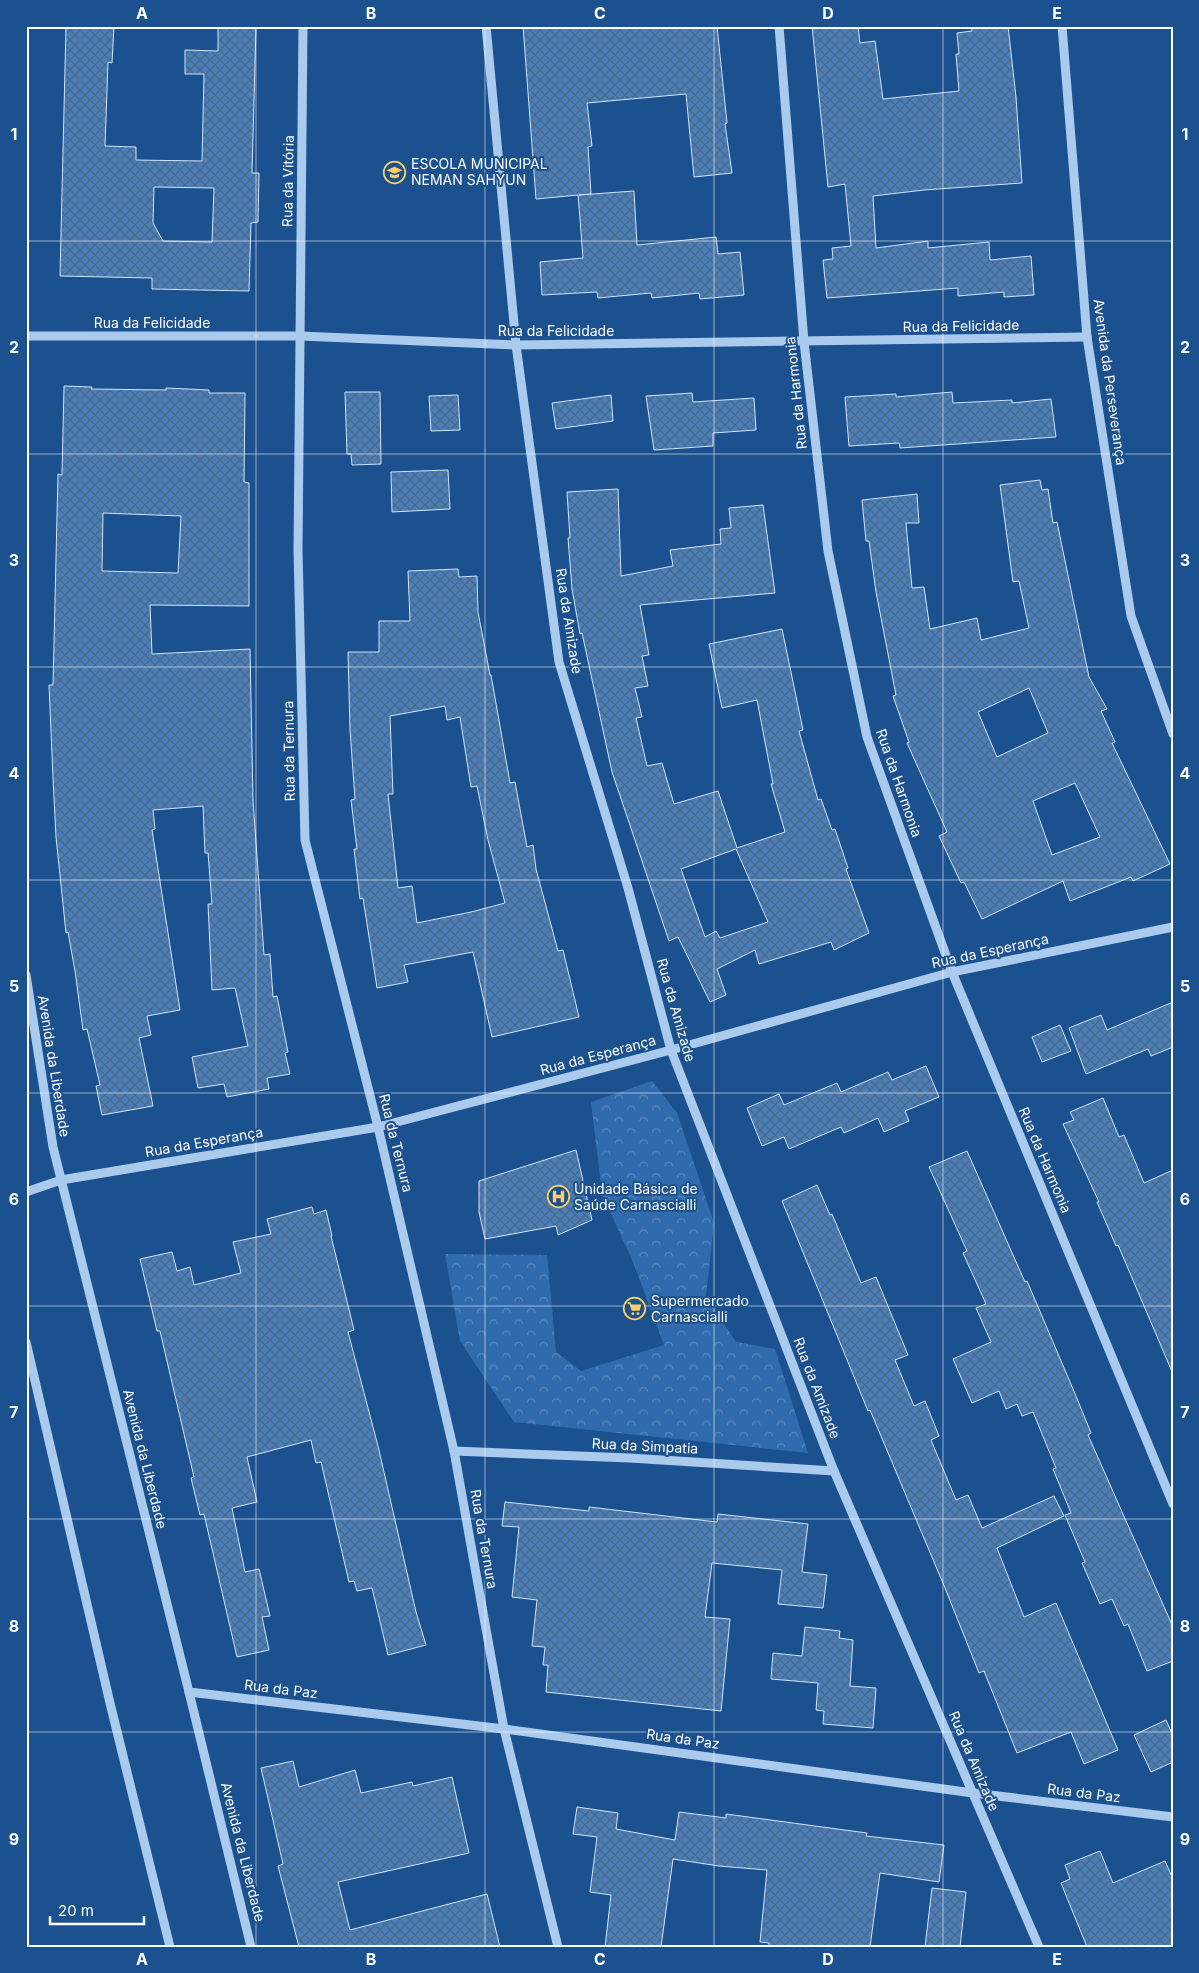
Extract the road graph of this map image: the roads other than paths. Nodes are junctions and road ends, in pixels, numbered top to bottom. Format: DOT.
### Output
graph roads {
  1 [pos="303,26"];
  2 [pos="486,26"];
  3 [pos="779,26"];
  4 [pos="1062,26"];
  5 [pos="26,336"];
  6 [pos="300,336"];
  7 [pos="1087,337"];
  8 [pos="804,342"];
  9 [pos="516,345"];
  10 [pos="1173,734"];
  11 [pos="1173,927"];
  12 [pos="952,972"];
  13 [pos="26,975"];
  14 [pos="671,1050"];
  15 [pos="378,1127"];
  16 [pos="61,1180"];
  17 [pos="26,1192"];
  18 [pos="26,1342"];
  19 [pos="454,1451"];
  20 [pos="834,1471"];
  21 [pos="1173,1504"];
  22 [pos="189,1692"];
  23 [pos="504,1729"];
  24 [pos="973,1793"];
  25 [pos="1173,1817"];
  26 [pos="170,1947"];
  27 [pos="251,1947"];
  28 [pos="558,1947"];
  29 [pos="1039,1947"];
  1 -- 6 [label="street, Rua da Vitória"];
  2 -- 9 [label="street, Rua da Amizade"];
  3 -- 8 [label="street, Rua da Harmonia"];
  4 -- 7 [label="street, Avenida da Perseverança"];
  5 -- 6 [label="street, Rua da Felicidade"];
  6 -- 9 [label="street, Rua da Felicidade"];
  6 -- 15 [label="street, Rua da Ternura"];
  7 -- 8 [label="street, Rua da Felicidade"];
  7 -- 10 [label="street, Avenida da Perseverança"];
  8 -- 9 [label="street, Rua da Felicidade"];
  8 -- 12 [label="street, Rua da Harmonia"];
  9 -- 14 [label="street, Rua da Amizade"];
  11 -- 12 [label="street, Rua da Esperança"];
  12 -- 14 [label="street, Rua da Esperança"];
  12 -- 21 [label="street, Rua da Harmonia"];
  13 -- 16 [label="street, Avenida da Liberdade"];
  14 -- 15 [label="street, Rua da Esperança"];
  14 -- 20 [label="street, Rua da Amizade"];
  15 -- 16 [label="street, Rua da Esperança"];
  15 -- 19 [label="street, Rua da Ternura"];
  16 -- 17 [label="street, Rua da Esperança"];
  16 -- 22 [label="street, Avenida da Liberdade"];
  18 -- 26 [label="street"];
  19 -- 20 [label="street, Rua da Simpatia"];
  19 -- 23 [label="street, Rua da Ternura"];
  20 -- 24 [label="street, Rua da Amizade"];
  22 -- 23 [label="street, Rua da Paz"];
  22 -- 27 [label="street, Avenida da Liberdade"];
  23 -- 24 [label="street, Rua da Paz"];
  23 -- 28 [label="street, Rua da Ternura"];
  24 -- 25 [label="street, Rua da Paz"];
  24 -- 29 [label="street, Rua da Amizade"];
}
